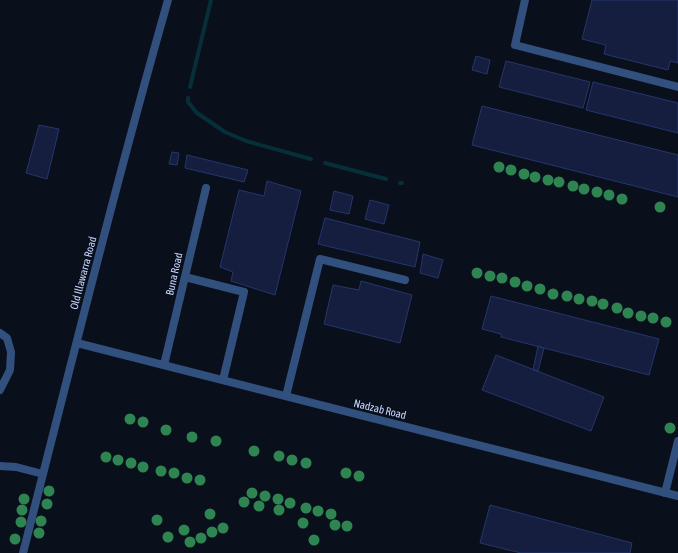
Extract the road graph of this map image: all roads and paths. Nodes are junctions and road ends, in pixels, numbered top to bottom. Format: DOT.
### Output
graph roads {
  1 [pos="168,0"];
  2 [pos="525,0"];
  3 [pos="678,86"];
  4 [pos="206,188"];
  5 [pos="185,277"];
  6 [pos="405,280"];
  7 [pos="0,333"];
  8 [pos="77,342"];
  9 [pos="164,365"];
  10 [pos="223,380"];
  11 [pos="0,390"];
  12 [pos="286,396"];
  13 [pos="678,441"];
  14 [pos="0,466"];
  15 [pos="43,474"];
  16 [pos="665,493"];
  17 [pos="678,496"];
  18 [pos="23,553"];
  1 -- 8 [label="lane, Old Illawarra Road"];
  2 -- 3 [label="lane"];
  4 -- 5 [label="lane, Buna Road"];
  5 -- 9 [label="lane, Buna Road"];
  5 -- 10 [label="lane"];
  6 -- 12 [label="lane"];
  7 -- 11 [label="lane"];
  8 -- 9 [label="lane, Nadzab Road"];
  8 -- 15 [label="lane, Old Illawarra Road"];
  9 -- 10 [label="lane, Nadzab Road"];
  10 -- 12 [label="lane, Nadzab Road"];
  12 -- 16 [label="lane, Nadzab Road"];
  13 -- 16 [label="lane"];
  14 -- 15 [label="lane"];
  15 -- 18 [label="lane, Old Illawarra Road"];
  16 -- 17 [label="lane, Nadzab Road"];
}
